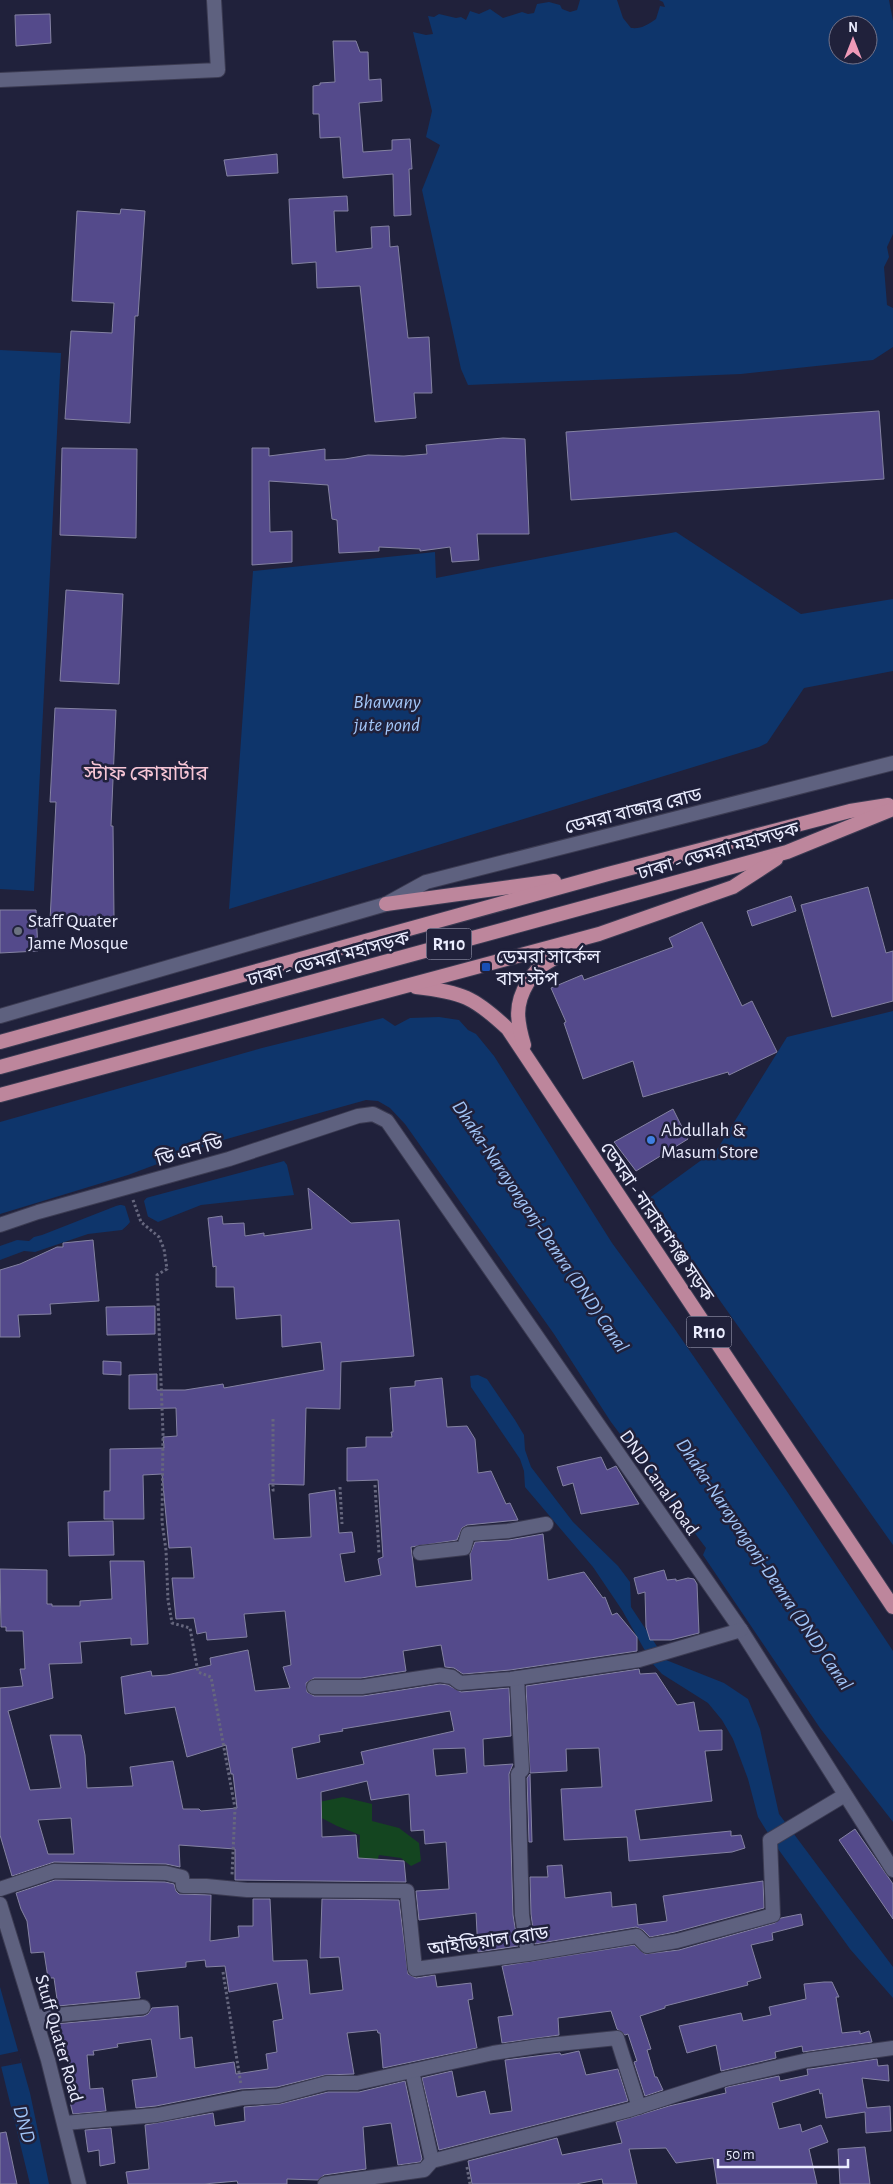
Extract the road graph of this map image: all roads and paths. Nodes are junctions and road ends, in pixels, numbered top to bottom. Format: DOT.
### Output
graph roads {
  1 [pos="214,0"];
  2 [pos="0,80"];
  3 [pos="893,763"];
  4 [pos="893,804"];
  5 [pos="893,809"];
  6 [pos="787,852"];
  7 [pos="608,874"];
  8 [pos="386,904"];
  9 [pos="599,934"];
  10 [pos="407,986"];
  11 [pos="0,1016"];
  12 [pos="0,1042"];
  13 [pos="527,1055"];
  14 [pos="0,1067"];
  15 [pos="0,1095"];
  16 [pos="387,1121"];
  17 [pos="128,1187"];
  18 [pos="0,1225"];
  19 [pos="273,1419"];
  20 [pos="375,1485"];
  21 [pos="340,1487"];
  22 [pos="276,1490"];
  23 [pos="342,1524"];
  24 [pos="546,1524"];
  25 [pos="379,1552"];
  26 [pos="420,1553"];
  27 [pos="893,1607"];
  28 [pos="741,1630"];
  29 [pos="517,1678"];
  30 [pos="314,1687"];
  31 [pos="845,1795"];
  32 [pos="893,1870"];
  33 [pos="232,1888"];
  34 [pos="0,1889"];
  35 [pos="0,1904"];
  36 [pos="528,1954"];
  37 [pos="223,1972"];
  38 [pos="143,2007"];
  39 [pos="35,2017"];
  40 [pos="893,2048"];
  41 [pos="412,2071"];
  42 [pos="242,2098"];
  43 [pos="639,2106"];
  44 [pos="64,2123"];
  45 [pos="432,2161"];
  46 [pos="79,2184"];
  47 [pos="325,2184"];
  1 -- 2 [label="street"];
  3 -- 8 [label="street, ডেমরা বাজার রোড"];
  4 -- 7 [label="main road, ঢাকা - ডেমরা মহাসড়ক / R110"];
  5 -- 6 [label="main road, ঢাকা - ডেমরা মহাসড়ক / R110"];
  6 -- 9 [label="main road"];
  6 -- 14 [label="main road, ঢাকা - ডেমরা মহাসড়ক / R110"];
  7 -- 8 [label="main road"];
  7 -- 12 [label="main road, ঢাকা - ডেমরা মহাসড়ক / R110"];
  8 -- 11 [label="street, ডেমরা বাজার রোড"];
  9 -- 10 [label="main road"];
  9 -- 13 [label="main road, ডেমরা - নারায়ণগঞ্জ সড়ক / R110"];
  10 -- 13 [label="main road, ডেমরা - নারায়ণগঞ্জ সড়ক / R110"];
  10 -- 15 [label="main road"];
  13 -- 27 [label="main road, ডেমরা - নারায়ণগঞ্জ সড়ক / R110"];
  16 -- 17 [label="street, ডি এন ডি"];
  16 -- 28 [label="street, DND Canal Road"];
  17 -- 18 [label="street, ডি এন ডি"];
  17 -- 33 [label="path"];
  19 -- 22 [label="path"];
  20 -- 25 [label="path"];
  21 -- 23 [label="path"];
  24 -- 26 [label="street"];
  28 -- 29 [label="street"];
  28 -- 31 [label="street, DND Canal Road"];
  29 -- 30 [label="street"];
  29 -- 36 [label="street"];
  31 -- 32 [label="street, DND Canal Road"];
  31 -- 36 [label="street, আইডিয়াল রোড"];
  33 -- 34 [label="street, আইডিয়াল রোড"];
  33 -- 36 [label="street, আইডিয়াল রোড"];
  35 -- 39 [label="street, Stuff Quater Road"];
  37 -- 42 [label="path"];
  38 -- 39 [label="street"];
  39 -- 44 [label="street, Stuff Quater Road"];
  40 -- 43 [label="street"];
  41 -- 42 [label="street"];
  41 -- 43 [label="street"];
  41 -- 45 [label="street"];
  42 -- 44 [label="street"];
  43 -- 45 [label="street"];
  44 -- 46 [label="street, Stuff Quater Road"];
  45 -- 47 [label="street"];
}
